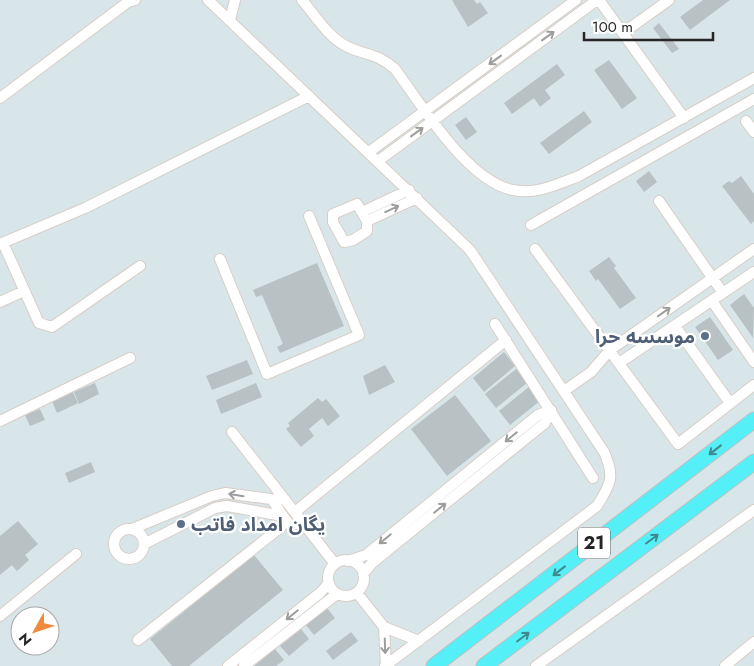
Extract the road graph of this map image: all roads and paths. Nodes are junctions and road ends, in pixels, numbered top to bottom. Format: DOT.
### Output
graph roads {
  1 [pos="208,0"];
  2 [pos="235,0"];
  3 [pos="302,0"];
  4 [pos="576,0"];
  5 [pos="598,0"];
  6 [pos="669,0"];
  7 [pos="131,1"];
  8 [pos="230,20"];
  9 [pos="623,33"];
  10 [pos="754,78"];
  11 [pos="309,96"];
  12 [pos="0,98"];
  13 [pos="754,99"];
  14 [pos="426,110"];
  15 [pos="684,118"];
  16 [pos="434,120"];
  17 [pos="746,121"];
  18 [pos="754,132"];
  19 [pos="369,152"];
  20 [pos="378,161"];
  21 [pos="409,190"];
  22 [pos="417,198"];
  23 [pos="659,200"];
  24 [pos="309,216"];
  25 [pos="364,216"];
  26 [pos="531,225"];
  27 [pos="336,228"];
  28 [pos="318,236"];
  29 [pos="2,243"];
  30 [pos="535,249"];
  31 [pos="754,249"];
  32 [pos="220,259"];
  33 [pos="140,266"];
  34 [pos="754,272"];
  35 [pos="712,278"];
  36 [pos="24,291"];
  37 [pos="723,293"];
  38 [pos="712,301"];
  39 [pos="0,302"];
  40 [pos="495,324"];
  41 [pos="675,326"];
  42 [pos="506,340"];
  43 [pos="610,350"];
  44 [pos="130,358"];
  45 [pos="754,362"];
  46 [pos="619,363"];
  47 [pos="754,384"];
  48 [pos="564,391"];
  49 [pos="730,403"];
  50 [pos="551,410"];
  51 [pos="754,420"];
  52 [pos="0,421"];
  53 [pos="232,432"];
  54 [pos="754,462"];
  55 [pos="593,478"];
  56 [pos="278,499"];
  57 [pos="754,510"];
  58 [pos="283,516"];
  59 [pos="298,517"];
  60 [pos="132,529"];
  61 [pos="144,544"];
  62 [pos="76,554"];
  63 [pos="348,561"];
  64 [pos="335,564"];
  65 [pos="363,574"];
  66 [pos="329,583"];
  67 [pos="357,593"];
  68 [pos="337,594"];
  69 [pos="0,616"];
  70 [pos="384,627"];
  71 [pos="138,640"];
  72 [pos="418,641"];
  73 [pos="754,642"];
  74 [pos="228,666"];
  75 [pos="244,666"];
  76 [pos="386,666"];
  77 [pos="434,666"];
  78 [pos="484,666"];
  79 [pos="536,666"];
  80 [pos="725,666"];
  1 -- 8 [label="street"];
  2 -- 8 [label="street"];
  3 -- 14 [label="street"];
  4 -- 14 [label="street, one-way"];
  5 -- 9 [label="street"];
  16 -- 5 [label="street, one-way"];
  6 -- 9 [label="street"];
  7 -- 12 [label="street"];
  8 -- 11 [label="street"];
  9 -- 15 [label="street"];
  10 -- 15 [label="street"];
  11 -- 19 [label="street"];
  11 -- 29 [label="street"];
  13 -- 26 [label="street"];
  14 -- 16 [label="street"];
  14 -- 19 [label="street"];
  15 -- 16 [label="street"];
  20 -- 16 [label="street, one-way"];
  17 -- 18 [label="street"];
  19 -- 20 [label="street"];
  20 -- 21 [label="street"];
  21 -- 22 [label="street"];
  21 -- 25 [label="street"];
  25 -- 22 [label="street, one-way"];
  22 -- 48 [label="street"];
  23 -- 35 [label="street"];
  24 -- 28 [label="street"];
  25 -- 27 [label="street"];
  25 -- 27 [label="street"];
  27 -- 28 [label="street"];
  28 -- 32 [label="street"];
  29 -- 36 [label="street"];
  30 -- 43 [label="street"];
  31 -- 35 [label="street"];
  33 -- 36 [label="street"];
  34 -- 37 [label="street"];
  35 -- 37 [label="street"];
  43 -- 35 [label="street, one-way"];
  36 -- 39 [label="street"];
  37 -- 38 [label="street"];
  38 -- 41 [label="street"];
  38 -- 45 [label="street"];
  40 -- 42 [label="street"];
  41 -- 46 [label="street"];
  41 -- 49 [label="street"];
  42 -- 50 [label="street"];
  42 -- 59 [label="street"];
  43 -- 46 [label="street"];
  43 -- 48 [label="street"];
  44 -- 52 [label="street"];
  46 -- 49 [label="street"];
  47 -- 49 [label="street"];
  48 -- 72 [label="street"];
  50 -- 55 [label="street"];
  50 -- 63 [label="street, one-way"];
  65 -- 50 [label="street, one-way"];
  51 -- 77 [label="highway, 21, one-way"];
  53 -- 56 [label="street"];
  78 -- 54 [label="highway, 21, one-way"];
  56 -- 58 [label="street"];
  56 -- 59 [label="street"];
  56 -- 60 [label="street, one-way"];
  57 -- 79 [label="street"];
  58 -- 59 [label="street"];
  58 -- 61 [label="street"];
  58 -- 71 [label="street"];
  59 -- 64 [label="street"];
  60 -- 61 [label="street"];
  60 -- 61 [label="street"];
  62 -- 69 [label="street"];
  63 -- 64 [label="street"];
  63 -- 65 [label="street"];
  64 -- 66 [label="street"];
  65 -- 67 [label="street"];
  66 -- 68 [label="street"];
  66 -- 74 [label="street, one-way"];
  67 -- 68 [label="street"];
  67 -- 70 [label="street"];
  68 -- 75 [label="street"];
  70 -- 72 [label="street"];
  70 -- 76 [label="street, one-way"];
  72 -- 76 [label="street"];
  73 -- 80 [label="street"];
}
